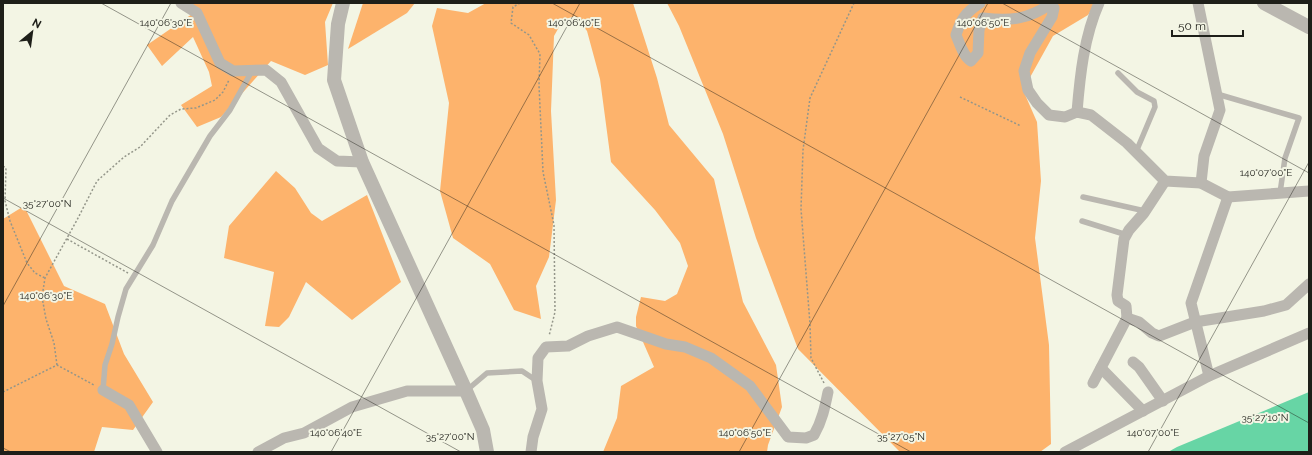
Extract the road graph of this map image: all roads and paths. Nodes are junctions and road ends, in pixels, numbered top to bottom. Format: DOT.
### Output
graph roads {
  1 [pos="181,3"];
  2 [pos="343,3"];
  3 [pos="520,3"];
  4 [pos="854,3"];
  5 [pos="980,3"];
  6 [pos="1099,3"];
  7 [pos="1198,3"];
  8 [pos="1264,3"];
  9 [pos="1309,28"];
  10 [pos="233,71"];
  11 [pos="252,71"];
  12 [pos="1118,73"];
  13 [pos="1216,94"];
  14 [pos="960,97"];
  15 [pos="1076,112"];
  16 [pos="1021,126"];
  17 [pos="1136,152"];
  18 [pos="362,162"];
  19 [pos="3,166"];
  20 [pos="1165,181"];
  21 [pos="1201,183"];
  22 [pos="1309,191"];
  23 [pos="1280,193"];
  24 [pos="1228,197"];
  25 [pos="1083,198"];
  26 [pos="1145,211"];
  27 [pos="1082,221"];
  28 [pos="1127,234"];
  29 [pos="67,239"];
  30 [pos="134,276"];
  31 [pos="45,278"];
  32 [pos="1309,284"];
  33 [pos="1127,318"];
  34 [pos="1195,322"];
  35 [pos="1309,333"];
  36 [pos="546,347"];
  37 [pos="1133,362"];
  38 [pos="57,365"];
  39 [pos="1101,368"];
  40 [pos="1209,376"];
  41 [pos="537,381"];
  42 [pos="1093,383"];
  43 [pos="103,390"];
  44 [pos="466,391"];
  45 [pos="3,392"];
  46 [pos="828,392"];
  47 [pos="1163,401"];
  48 [pos="1143,411"];
  49 [pos="157,452"];
  50 [pos="258,452"];
  51 [pos="487,452"];
  52 [pos="531,452"];
  53 [pos="1065,452"];
  1 -- 10 [label="street"];
  2 -- 18 [label="street"];
  3 -- 36 [label="path"];
  4 -- 46 [label="path"];
  5 -- 15 [label="street"];
  6 -- 15 [label="street"];
  7 -- 13 [label="street"];
  8 -- 9 [label="street"];
  10 -- 11 [label="street"];
  10 -- 29 [label="path"];
  11 -- 18 [label="street"];
  11 -- 30 [label="lane"];
  12 -- 17 [label="lane"];
  13 -- 21 [label="street"];
  13 -- 23 [label="lane"];
  14 -- 16 [label="path"];
  15 -- 17 [label="street"];
  17 -- 20 [label="street"];
  18 -- 44 [label="street"];
  19 -- 31 [label="path"];
  20 -- 21 [label="street"];
  20 -- 26 [label="street"];
  21 -- 24 [label="street"];
  22 -- 23 [label="street"];
  23 -- 24 [label="street"];
  24 -- 34 [label="street"];
  25 -- 26 [label="lane"];
  26 -- 28 [label="street"];
  27 -- 28 [label="lane"];
  28 -- 33 [label="street"];
  29 -- 30 [label="path"];
  29 -- 31 [label="path"];
  30 -- 43 [label="lane"];
  31 -- 38 [label="path"];
  32 -- 34 [label="street"];
  33 -- 34 [label="street"];
  33 -- 39 [label="street"];
  34 -- 40 [label="street"];
  35 -- 40 [label="street"];
  36 -- 41 [label="street"];
  36 -- 46 [label="street"];
  37 -- 47 [label="street"];
  38 -- 43 [label="path"];
  38 -- 45 [label="path"];
  39 -- 42 [label="street"];
  39 -- 48 [label="street"];
  40 -- 47 [label="street"];
  41 -- 44 [label="lane"];
  41 -- 52 [label="street"];
  43 -- 49 [label="street"];
  44 -- 50 [label="street"];
  44 -- 51 [label="street"];
  47 -- 48 [label="street"];
  48 -- 53 [label="street"];
}
